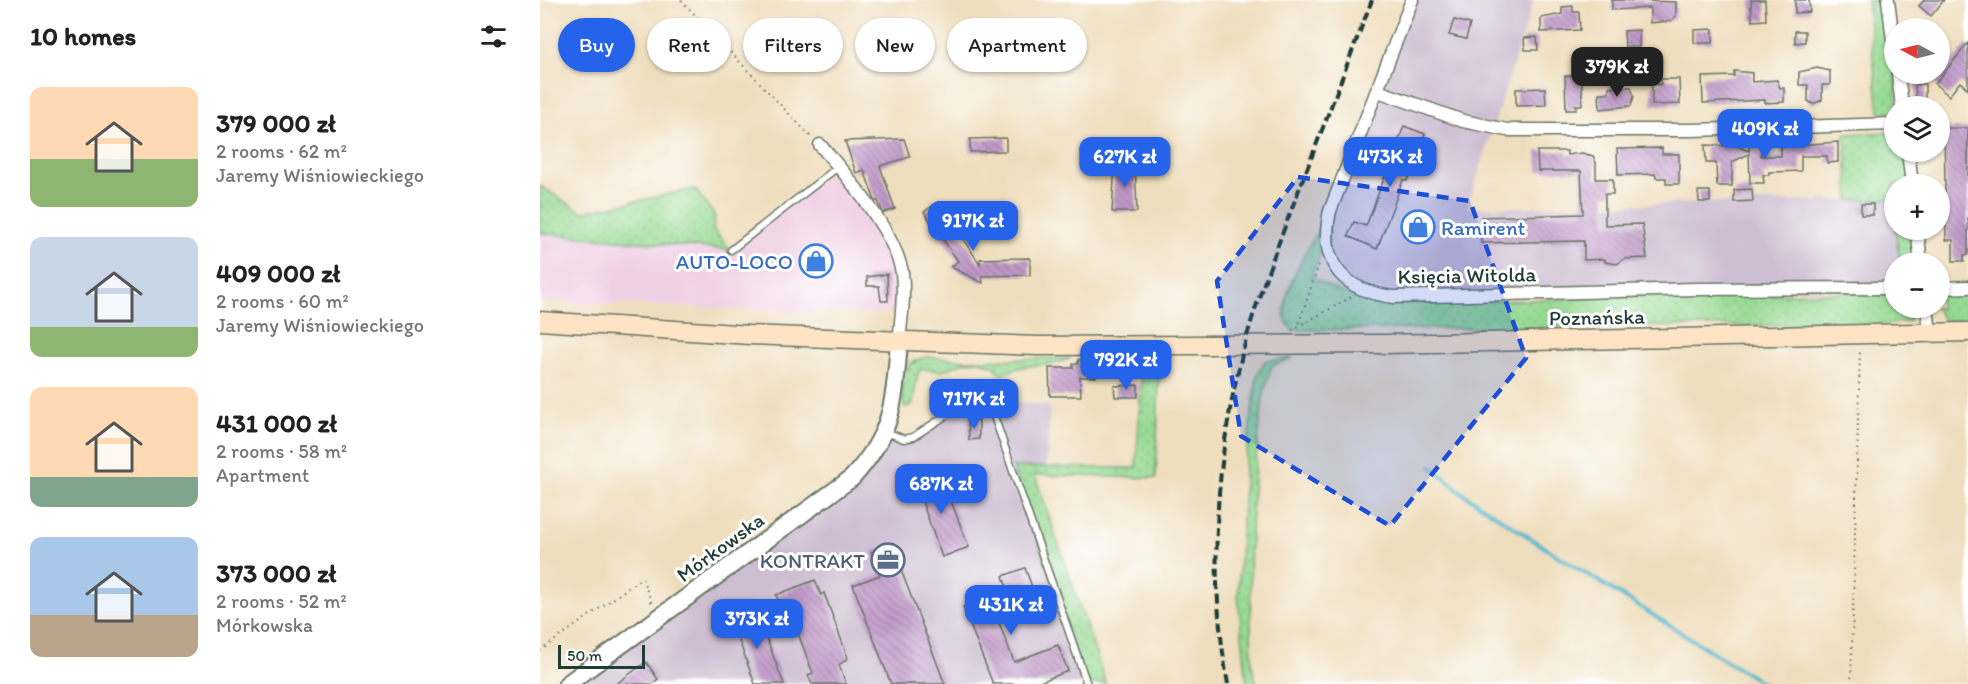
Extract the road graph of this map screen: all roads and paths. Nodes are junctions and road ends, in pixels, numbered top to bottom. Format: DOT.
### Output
graph roads {
  1 [pos="681,0"];
  2 [pos="1412,0"];
  3 [pos="1888,0"];
  4 [pos="1890,18"];
  5 [pos="1378,91"];
  6 [pos="1884,124"];
  7 [pos="820,146"];
  8 [pos="839,166"];
  9 [pos="1327,246"];
  10 [pos="731,250"];
  11 [pos="1968,287"];
  12 [pos="1884,288"];
  13 [pos="1950,288"];
  14 [pos="1363,290"];
  15 [pos="1928,318"];
  16 [pos="540,321"];
  17 [pos="1298,326"];
  18 [pos="1968,332"];
  19 [pos="1930,333"];
  20 [pos="1860,334"];
  21 [pos="899,342"];
  22 [pos="1271,346"];
  23 [pos="886,432"];
  24 [pos="659,619"];
  25 [pos="540,651"];
  26 [pos="567,684"];
  27 [pos="1087,684"];
  28 [pos="1851,684"];
  1 -- 7 [label="path"];
  2 -- 5 [label="street, Księcia Witolda"];
  3 -- 4 [label="street"];
  5 -- 6 [label="street"];
  5 -- 9 [label="street, Księcia Witolda"];
  7 -- 8 [label="street"];
  8 -- 10 [label="lane"];
  8 -- 21 [label="street"];
  9 -- 14 [label="street, Księcia Witolda"];
  9 -- 17 [label="path"];
  11 -- 13 [label="street"];
  12 -- 14 [label="street, Księcia Witolda"];
  14 -- 17 [label="path"];
  15 -- 19 [label="street"];
  16 -- 21 [label="main road, Poznańska"];
  17 -- 22 [label="path"];
  18 -- 19 [label="main road, Poznańska"];
  19 -- 20 [label="main road, Poznańska"];
  20 -- 22 [label="main road, Poznańska"];
  20 -- 28 [label="path"];
  21 -- 22 [label="main road, Poznańska"];
  21 -- 23 [label="street, Mórkowska"];
  23 -- 24 [label="street, Mórkowska"];
  23 -- 27 [label="lane"];
  24 -- 25 [label="path"];
  24 -- 26 [label="street, Mórkowska"];
}
